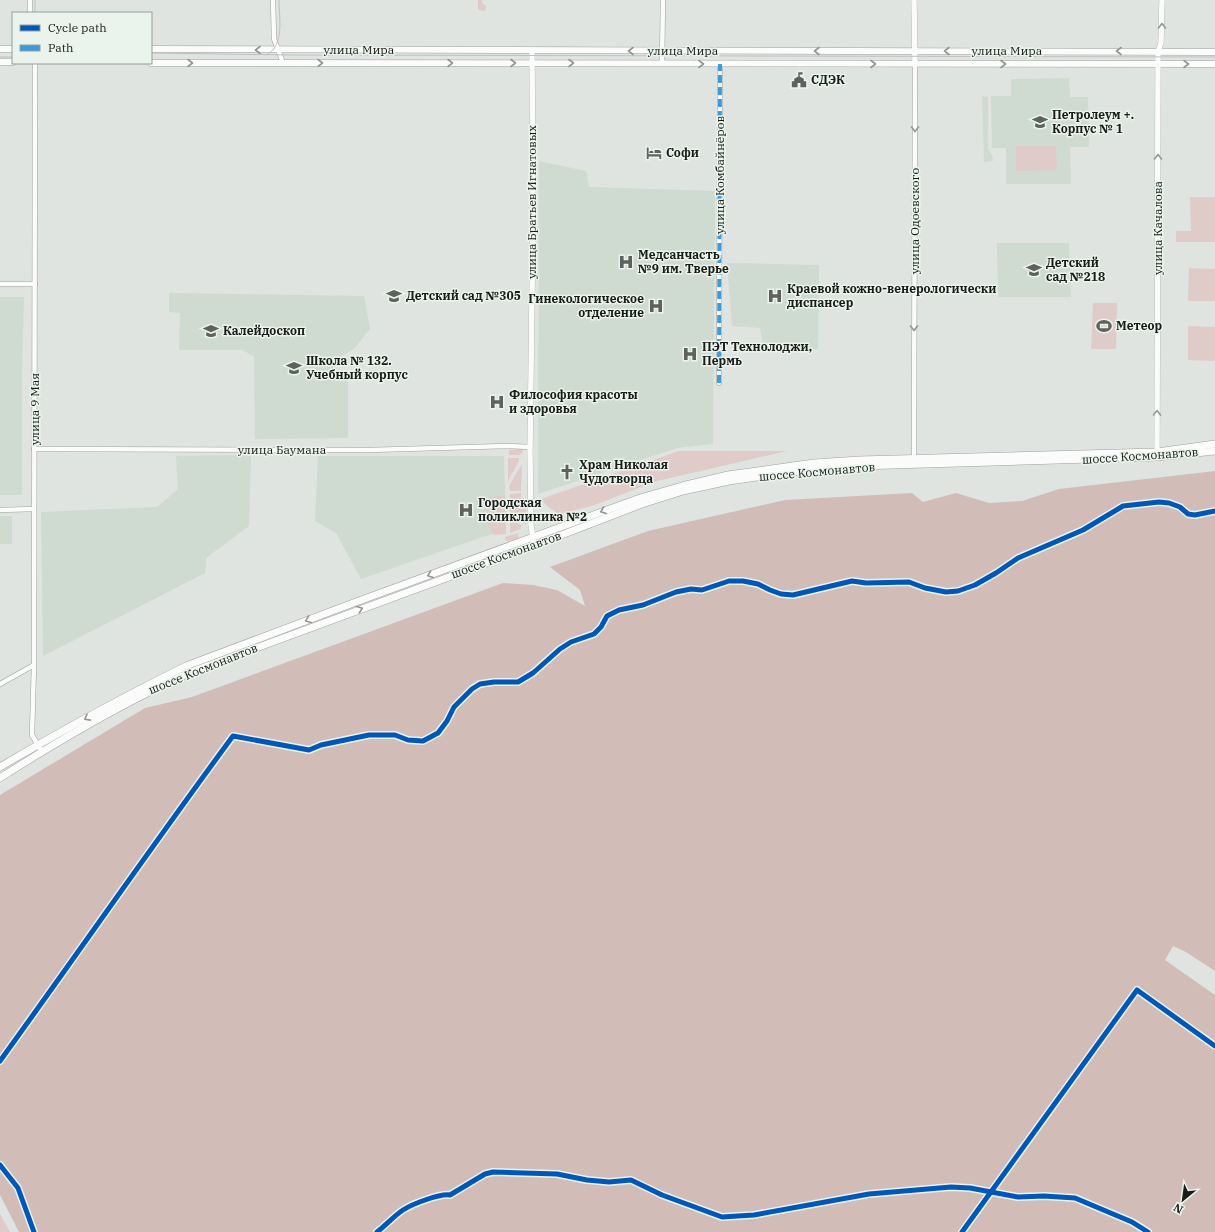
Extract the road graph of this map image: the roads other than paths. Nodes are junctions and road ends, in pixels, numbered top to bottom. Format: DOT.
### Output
graph roads {
  1 [pos="30,0"];
  2 [pos="273,0"];
  3 [pos="663,0"];
  4 [pos="914,0"];
  5 [pos="1162,0"];
  6 [pos="30,12"];
  7 [pos="0,49"];
  8 [pos="12,49"];
  9 [pos="152,49"];
  10 [pos="277,50"];
  11 [pos="532,50"];
  12 [pos="662,51"];
  13 [pos="915,51"];
  14 [pos="1158,52"];
  15 [pos="1215,52"];
  16 [pos="0,62"];
  17 [pos="12,62"];
  18 [pos="152,63"];
  19 [pos="283,63"];
  20 [pos="532,63"];
  21 [pos="35,64"];
  22 [pos="662,64"];
  23 [pos="720,64"];
  24 [pos="915,64"];
  25 [pos="1158,64"];
  26 [pos="1215,64"];
  27 [pos="0,284"];
  28 [pos="35,284"];
  29 [pos="719,383"];
  30 [pos="1215,444"];
  31 [pos="530,447"];
  32 [pos="34,448"];
  33 [pos="1215,451"];
  34 [pos="1157,455"];
  35 [pos="914,462"];
  36 [pos="0,510"];
  37 [pos="34,510"];
  38 [pos="532,537"];
  39 [pos="534,545"];
  40 [pos="34,665"];
  41 [pos="0,684"];
  42 [pos="38,745"];
  43 [pos="42,752"];
  44 [pos="0,767"];
  45 [pos="0,778"];
  1 -- 6 [label="street"];
  2 -- 10 [label="street"];
  3 -- 12 [label="street"];
  4 -- 13 [label="street, улица Одоевского"];
  14 -- 5 [label="street, улица Качалова, one-way"];
  7 -- 8 [label="main road"];
  10 -- 9 [label="main road, улица Мира, one-way"];
  10 -- 11 [label="main road, улица Мира"];
  10 -- 19 [label="street"];
  12 -- 11 [label="main road, улица Мира, one-way"];
  11 -- 20 [label="street, улица Братьев Игнатовых"];
  13 -- 12 [label="main road, улица Мира, one-way"];
  12 -- 22 [label="street"];
  14 -- 13 [label="main road, улица Мира, one-way"];
  13 -- 24 [label="street, улица Одоевского"];
  14 -- 15 [label="main road, улица Мира"];
  14 -- 25 [label="street, улица Качалова"];
  16 -- 17 [label="main road"];
  18 -- 19 [label="main road, улица Мира, one-way"];
  19 -- 20 [label="main road, улица Мира, one-way"];
  20 -- 22 [label="main road, улица Мира, one-way"];
  20 -- 31 [label="street, улица Братьев Игнатовых"];
  21 -- 28 [label="street, улица 9 Мая"];
  22 -- 23 [label="main road, улица Мира, one-way"];
  23 -- 24 [label="main road, улица Мира, one-way"];
  23 -- 29 [label="street, улица Комбайнёров"];
  24 -- 25 [label="main road, улица Мира, one-way"];
  24 -- 35 [label="street, улица Одоевского, one-way"];
  25 -- 26 [label="main road, улица Мира, one-way"];
  34 -- 25 [label="street, улица Качалова, one-way"];
  27 -- 28 [label="street"];
  28 -- 32 [label="street, улица 9 Мая"];
  30 -- 34 [label="main road, шоссе Космонавтов"];
  31 -- 32 [label="street, улица Баумана"];
  31 -- 38 [label="street, улица Братьев Игнатовых"];
  32 -- 37 [label="street, улица 9 Мая"];
  33 -- 34 [label="main road, шоссе Космонавтов"];
  34 -- 35 [label="main road, шоссе Космонавтов"];
  35 -- 38 [label="main road, шоссе Космонавтов, one-way"];
  35 -- 39 [label="main road, шоссе Космонавтов"];
  36 -- 37 [label="street"];
  37 -- 40 [label="street, улица 9 Мая"];
  38 -- 39 [label="street, улица Братьев Игнатовых"];
  38 -- 42 [label="main road, шоссе Космонавтов, one-way"];
  43 -- 39 [label="main road, шоссе Космонавтов, one-way"];
  40 -- 41 [label="street"];
  40 -- 42 [label="street, улица 9 Мая"];
  42 -- 43 [label="street, улица 9 Мая"];
  42 -- 44 [label="main road, шоссе Космонавтов"];
  43 -- 45 [label="main road, шоссе Космонавтов"];
}
